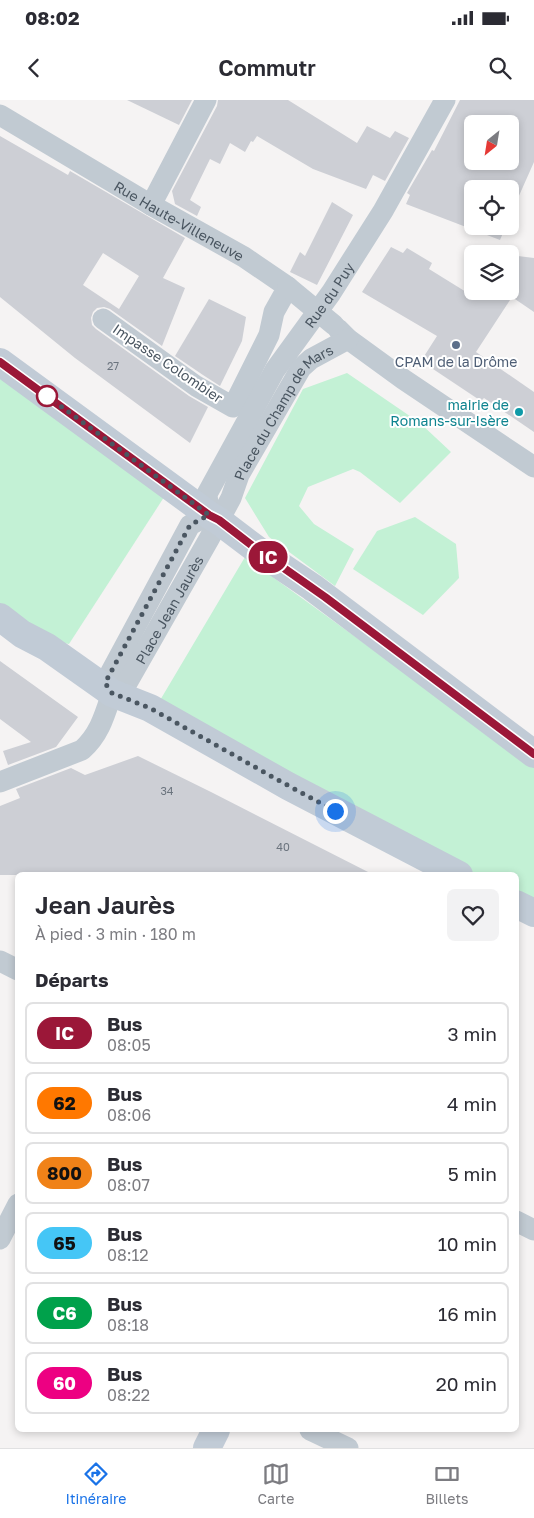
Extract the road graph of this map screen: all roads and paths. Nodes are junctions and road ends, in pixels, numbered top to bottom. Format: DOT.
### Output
graph roads {
  1 [pos="206,100"];
  2 [pos="446,100"];
  3 [pos="0,115"];
  4 [pos="152,205"];
  5 [pos="288,287"];
  6 [pos="103,319"];
  7 [pos="341,332"];
  8 [pos="0,362"];
  9 [pos="534,467"];
  10 [pos="220,511"];
  11 [pos="0,617"];
  12 [pos="122,696"];
  13 [pos="534,754"];
  14 [pos="0,782"];
  15 [pos="453,872"];
  16 [pos="519,906"];
  17 [pos="534,913"];
  18 [pos="0,961"];
  19 [pos="15,968"];
  20 [pos="15,1210"];
  21 [pos="519,1222"];
  22 [pos="534,1230"];
  23 [pos="0,1239"];
  24 [pos="215,1432"];
  25 [pos="314,1432"];
  26 [pos="207,1448"];
  27 [pos="348,1448"];
  1 -- 4 [label="street"];
  2 -- 10 [label="street, Rue du Puy"];
  3 -- 4 [label="street, Rue Haute-Villeneuve"];
  4 -- 5 [label="street, Rue Haute-Villeneuve"];
  5 -- 6 [label="street, Impasse Colombier"];
  5 -- 7 [label="street, Rue Haute-Villeneuve, bridge"];
  7 -- 9 [label="street, Rue Haute-Villeneuve"];
  7 -- 10 [label="street, Place du Champ de Mars"];
  8 -- 10 [label="main road"];
  10 -- 12 [label="street, Place Jean Jaurès"];
  10 -- 13 [label="main road"];
  11 -- 12 [label="main road"];
  12 -- 14 [label="street"];
  12 -- 15 [label="main road"];
  16 -- 17 [label="main road"];
  18 -- 19 [label="street"];
  20 -- 23 [label="street"];
  21 -- 22 [label="street"];
  24 -- 26 [label="main road"];
  25 -- 27 [label="street"];
}
